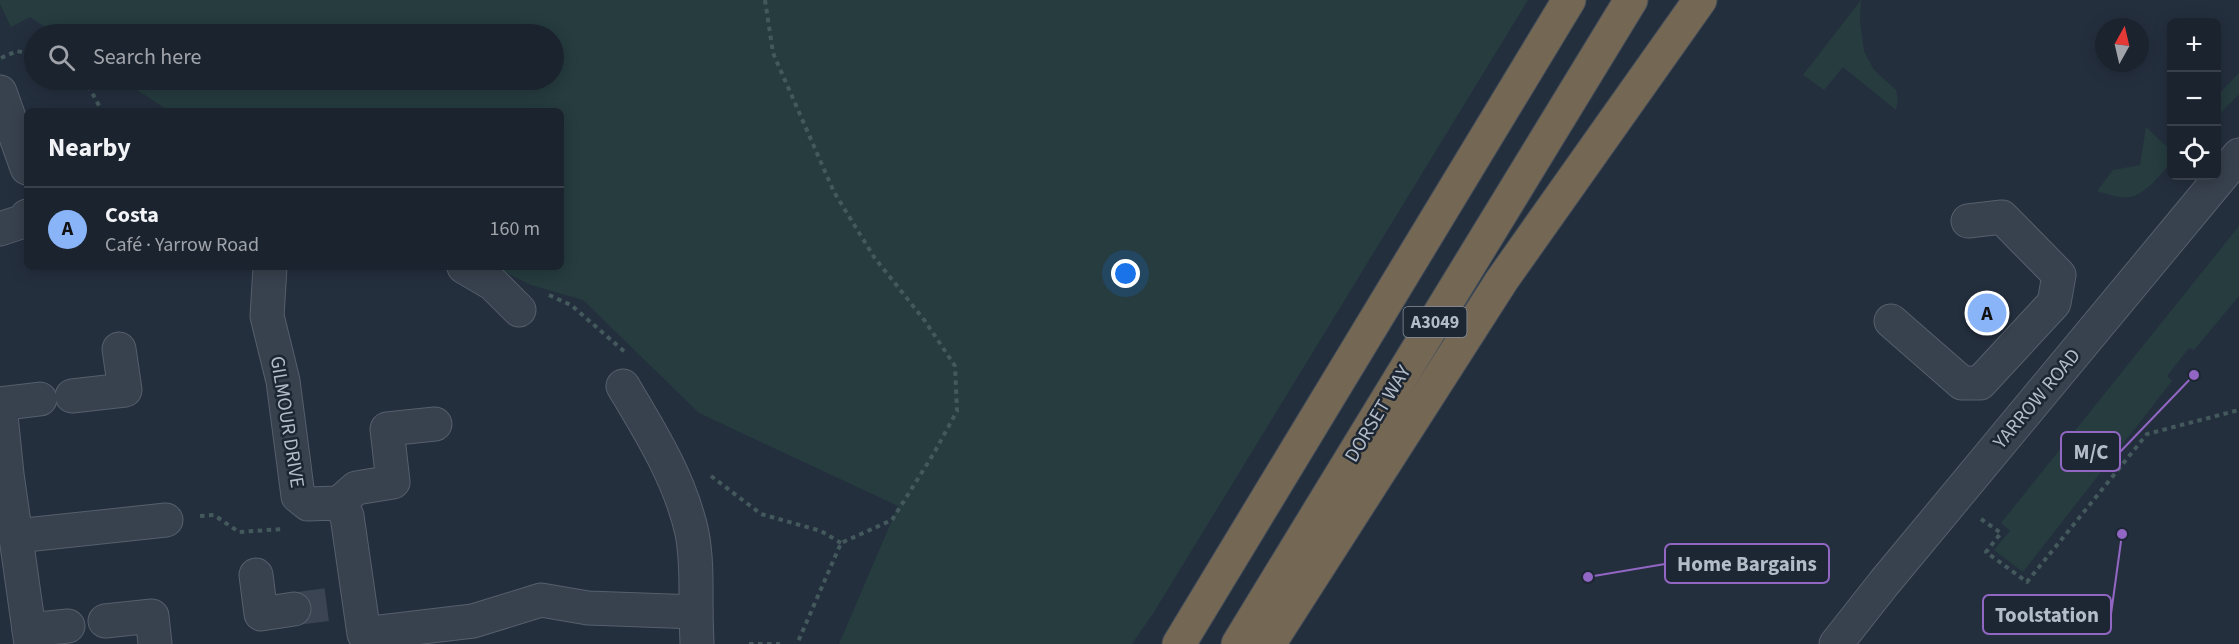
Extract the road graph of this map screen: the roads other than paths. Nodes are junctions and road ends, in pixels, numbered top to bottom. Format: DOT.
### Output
graph roads {
  1 [pos="1569,0"];
  2 [pos="1631,0"];
  3 [pos="1700,0"];
  4 [pos="0,92"];
  5 [pos="2239,155"];
  6 [pos="24,156"];
  7 [pos="24,221"];
  8 [pos="1968,221"];
  9 [pos="0,228"];
  10 [pos="270,270"];
  11 [pos="469,270"];
  12 [pos="519,310"];
  13 [pos="1891,321"];
  14 [pos="119,349"];
  15 [pos="623,386"];
  16 [pos="72,396"];
  17 [pos="40,399"];
  18 [pos="0,405"];
  19 [pos="435,424"];
  20 [pos="4,475"];
  21 [pos="323,504"];
  22 [pos="166,520"];
  23 [pos="16,536"];
  24 [pos="256,575"];
  25 [pos="294,609"];
  26 [pos="105,621"];
  27 [pos="68,626"];
  28 [pos="696,628"];
  29 [pos="30,637"];
  30 [pos="364,639"];
  31 [pos="155,644"];
  32 [pos="1179,644"];
  33 [pos="1238,644"];
  34 [pos="1269,644"];
  35 [pos="1836,644"];
  1 -- 32 [label="highway, A3049"];
  2 -- 33 [label="highway, DORSET WAY / A3049"];
  3 -- 34 [label="highway"];
  4 -- 6 [label="street"];
  5 -- 35 [label="street, YARROW ROAD"];
  7 -- 9 [label="street"];
  8 -- 13 [label="street"];
  10 -- 21 [label="street, GILMOUR DRIVE"];
  11 -- 12 [label="street"];
  14 -- 16 [label="street"];
  15 -- 28 [label="street, GILMOUR DRIVE"];
  17 -- 18 [label="street"];
  18 -- 20 [label="street"];
  19 -- 21 [label="street"];
  20 -- 23 [label="street"];
  21 -- 30 [label="street, GILMOUR DRIVE"];
  22 -- 23 [label="street"];
  23 -- 29 [label="street"];
  24 -- 25 [label="street"];
  26 -- 31 [label="street"];
  27 -- 29 [label="street"];
  28 -- 30 [label="street, GILMOUR DRIVE"];
}
